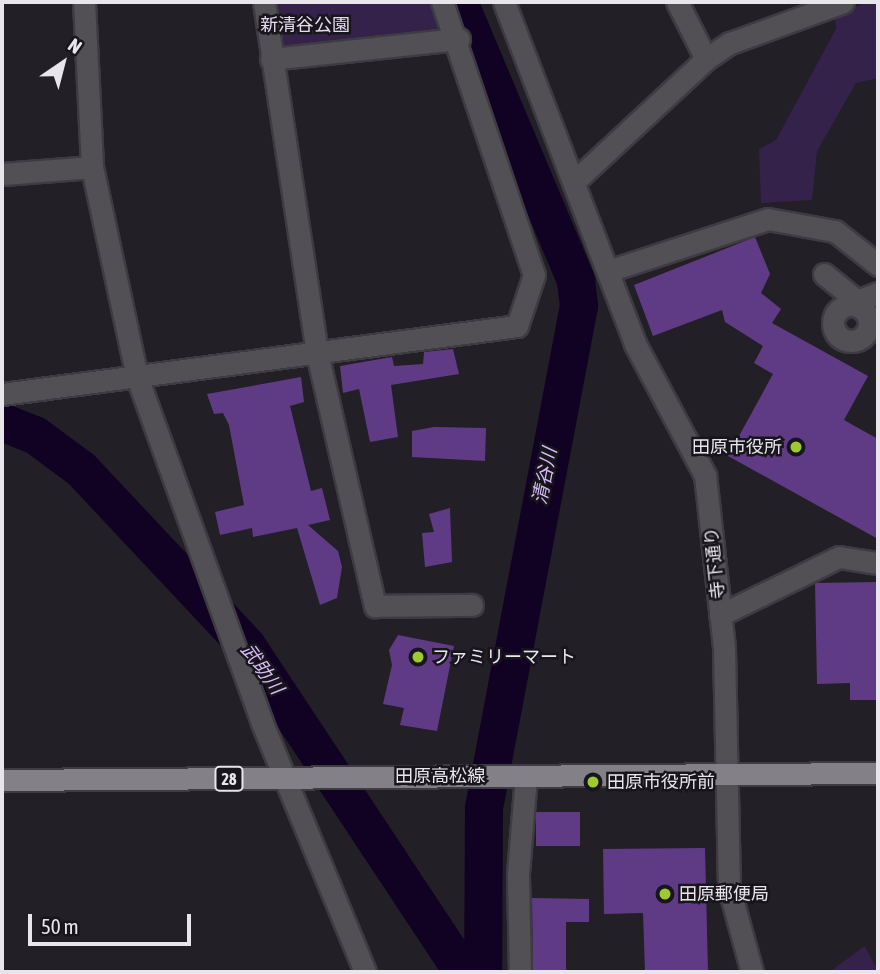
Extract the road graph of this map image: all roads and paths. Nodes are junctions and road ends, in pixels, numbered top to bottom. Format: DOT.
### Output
graph roads {
  1 [pos="84,2"];
  2 [pos="264,2"];
  3 [pos="442,2"];
  4 [pos="504,2"];
  5 [pos="677,2"];
  6 [pos="844,2"];
  7 [pos="458,39"];
  8 [pos="271,59"];
  9 [pos="706,59"];
  10 [pos="92,167"];
  11 [pos="2,174"];
  12 [pos="577,179"];
  13 [pos="878,265"];
  14 [pos="608,271"];
  15 [pos="824,274"];
  16 [pos="878,293"];
  17 [pos="848,304"];
  18 [pos="845,340"];
  19 [pos="878,343"];
  20 [pos="317,354"];
  21 [pos="137,376"];
  22 [pos="2,394"];
  23 [pos="878,563"];
  24 [pos="472,606"];
  25 [pos="720,615"];
  26 [pos="724,772"];
  27 [pos="878,773"];
  28 [pos="521,776"];
  29 [pos="288,779"];
  30 [pos="2,780"];
  31 [pos="365,972"];
  32 [pos="520,972"];
  33 [pos="752,972"];
  1 -- 10 [label="street"];
  2 -- 8 [label="street"];
  3 -- 7 [label="street"];
  4 -- 12 [label="street, 寺下通り"];
  5 -- 9 [label="street"];
  6 -- 9 [label="street"];
  7 -- 8 [label="street"];
  7 -- 20 [label="street"];
  8 -- 20 [label="street"];
  9 -- 12 [label="street"];
  10 -- 11 [label="street"];
  10 -- 21 [label="street"];
  12 -- 14 [label="street, 寺下通り"];
  13 -- 14 [label="street"];
  14 -- 25 [label="street, 寺下通り"];
  15 -- 17 [label="street"];
  16 -- 17 [label="street"];
  17 -- 18 [label="street"];
  17 -- 18 [label="street"];
  18 -- 19 [label="street"];
  20 -- 21 [label="street"];
  20 -- 24 [label="street"];
  21 -- 22 [label="street"];
  21 -- 29 [label="street"];
  23 -- 25 [label="street"];
  25 -- 26 [label="street, 寺下通り"];
  26 -- 27 [label="main road, 田原高松線 / 28"];
  26 -- 28 [label="main road, 田原高松線 / 28"];
  26 -- 33 [label="street, 寺下通り"];
  28 -- 29 [label="main road, 田原高松線 / 28"];
  28 -- 32 [label="street"];
  29 -- 30 [label="main road, 田原高松線 / 28"];
  29 -- 31 [label="street"];
}
